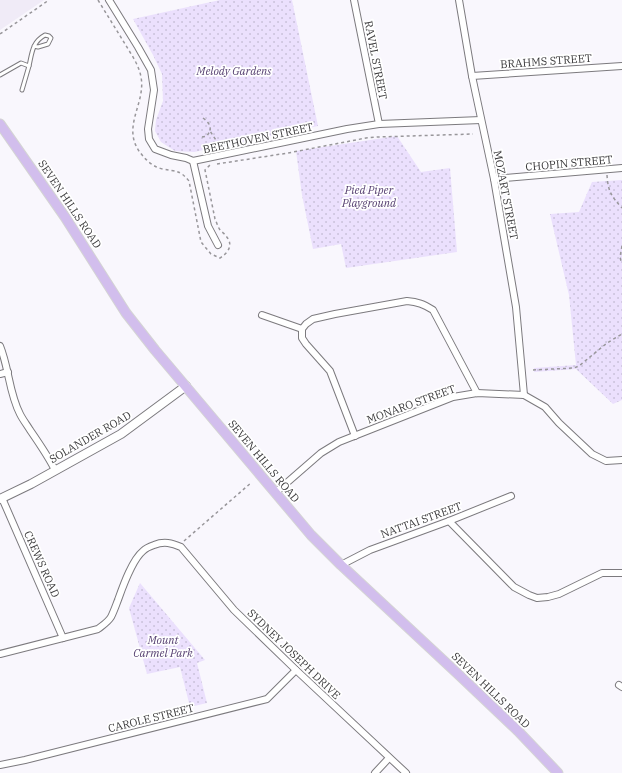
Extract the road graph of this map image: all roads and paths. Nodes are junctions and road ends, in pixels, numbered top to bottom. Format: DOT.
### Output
graph roads {
  1 [pos="49,0"];
  2 [pos="109,0"];
  3 [pos="354,0"];
  4 [pos="459,0"];
  5 [pos="0,34"];
  6 [pos="34,46"];
  7 [pos="28,66"];
  8 [pos="622,66"];
  9 [pos="0,75"];
  10 [pos="472,76"];
  11 [pos="22,90"];
  12 [pos="204,118"];
  13 [pos="481,120"];
  14 [pos="0,124"];
  15 [pos="379,124"];
  16 [pos="210,131"];
  17 [pos="202,137"];
  18 [pos="223,155"];
  19 [pos="193,162"];
  20 [pos="622,168"];
  21 [pos="494,179"];
  22 [pos="607,181"];
  23 [pos="622,208"];
  24 [pos="218,245"];
  25 [pos="622,246"];
  26 [pos="622,262"];
  27 [pos="262,315"];
  28 [pos="302,329"];
  29 [pos="622,334"];
  30 [pos="0,346"];
  31 [pos="533,370"];
  32 [pos="8,372"];
  33 [pos="0,374"];
  34 [pos="186,386"];
  35 [pos="477,393"];
  36 [pos="524,395"];
  37 [pos="355,436"];
  38 [pos="622,460"];
  39 [pos="55,470"];
  40 [pos="252,482"];
  41 [pos="275,493"];
  42 [pos="511,496"];
  43 [pos="1,499"];
  44 [pos="449,520"];
  45 [pos="176,545"];
  46 [pos="341,565"];
  47 [pos="622,573"];
  48 [pos="63,638"];
  49 [pos="0,654"];
  50 [pos="296,670"];
  51 [pos="389,758"];
  52 [pos="0,765"];
  53 [pos="375,773"];
  54 [pos="406,773"];
  55 [pos="558,773"];
  1 -- 5 [label="path"];
  2 -- 19 [label="street, BEETHOVEN STREET"];
  3 -- 15 [label="street, RAVEL STREET"];
  4 -- 10 [label="street, MOZART STREET"];
  6 -- 6 [label="lane"];
  6 -- 7 [label="lane"];
  7 -- 9 [label="lane"];
  7 -- 11 [label="lane"];
  8 -- 10 [label="street, BRAHMS STREET"];
  10 -- 13 [label="street, MOZART STREET"];
  12 -- 16 [label="path"];
  13 -- 15 [label="street, BEETHOVEN STREET"];
  13 -- 21 [label="street, MOZART STREET"];
  14 -- 34 [label="main road, SEVEN HILLS ROAD"];
  15 -- 18 [label="street, BEETHOVEN STREET"];
  16 -- 17 [label="path"];
  16 -- 18 [label="path"];
  18 -- 19 [label="street, BEETHOVEN STREET"];
  19 -- 24 [label="street"];
  20 -- 21 [label="street, CHOPIN STREET"];
  21 -- 36 [label="street, MOZART STREET"];
  22 -- 23 [label="path"];
  25 -- 26 [label="path"];
  27 -- 28 [label="street"];
  28 -- 35 [label="street"];
  28 -- 37 [label="street"];
  29 -- 31 [label="path"];
  30 -- 32 [label="street"];
  32 -- 33 [label="street"];
  32 -- 39 [label="street"];
  34 -- 39 [label="street, SOLANDER ROAD"];
  34 -- 41 [label="main road, SEVEN HILLS ROAD"];
  35 -- 36 [label="street, MONARO STREET"];
  35 -- 37 [label="street, MONARO STREET"];
  36 -- 38 [label="street, MONARO STREET"];
  37 -- 41 [label="street, MONARO STREET"];
  39 -- 43 [label="street, SOLANDER ROAD"];
  40 -- 45 [label="path"];
  41 -- 46 [label="main road, SEVEN HILLS ROAD"];
  42 -- 44 [label="street, NATTAI STREET"];
  43 -- 48 [label="street, CREWS ROAD"];
  44 -- 46 [label="street, NATTAI STREET"];
  44 -- 47 [label="street"];
  45 -- 48 [label="street"];
  45 -- 50 [label="street, SYDNEY JOSEPH DRIVE"];
  46 -- 55 [label="main road, SEVEN HILLS ROAD"];
  48 -- 49 [label="street"];
  50 -- 51 [label="street, SYDNEY JOSEPH DRIVE"];
  50 -- 52 [label="street, CAROLE STREET"];
  51 -- 53 [label="street"];
  51 -- 54 [label="street, SYDNEY JOSEPH DRIVE"];
}
